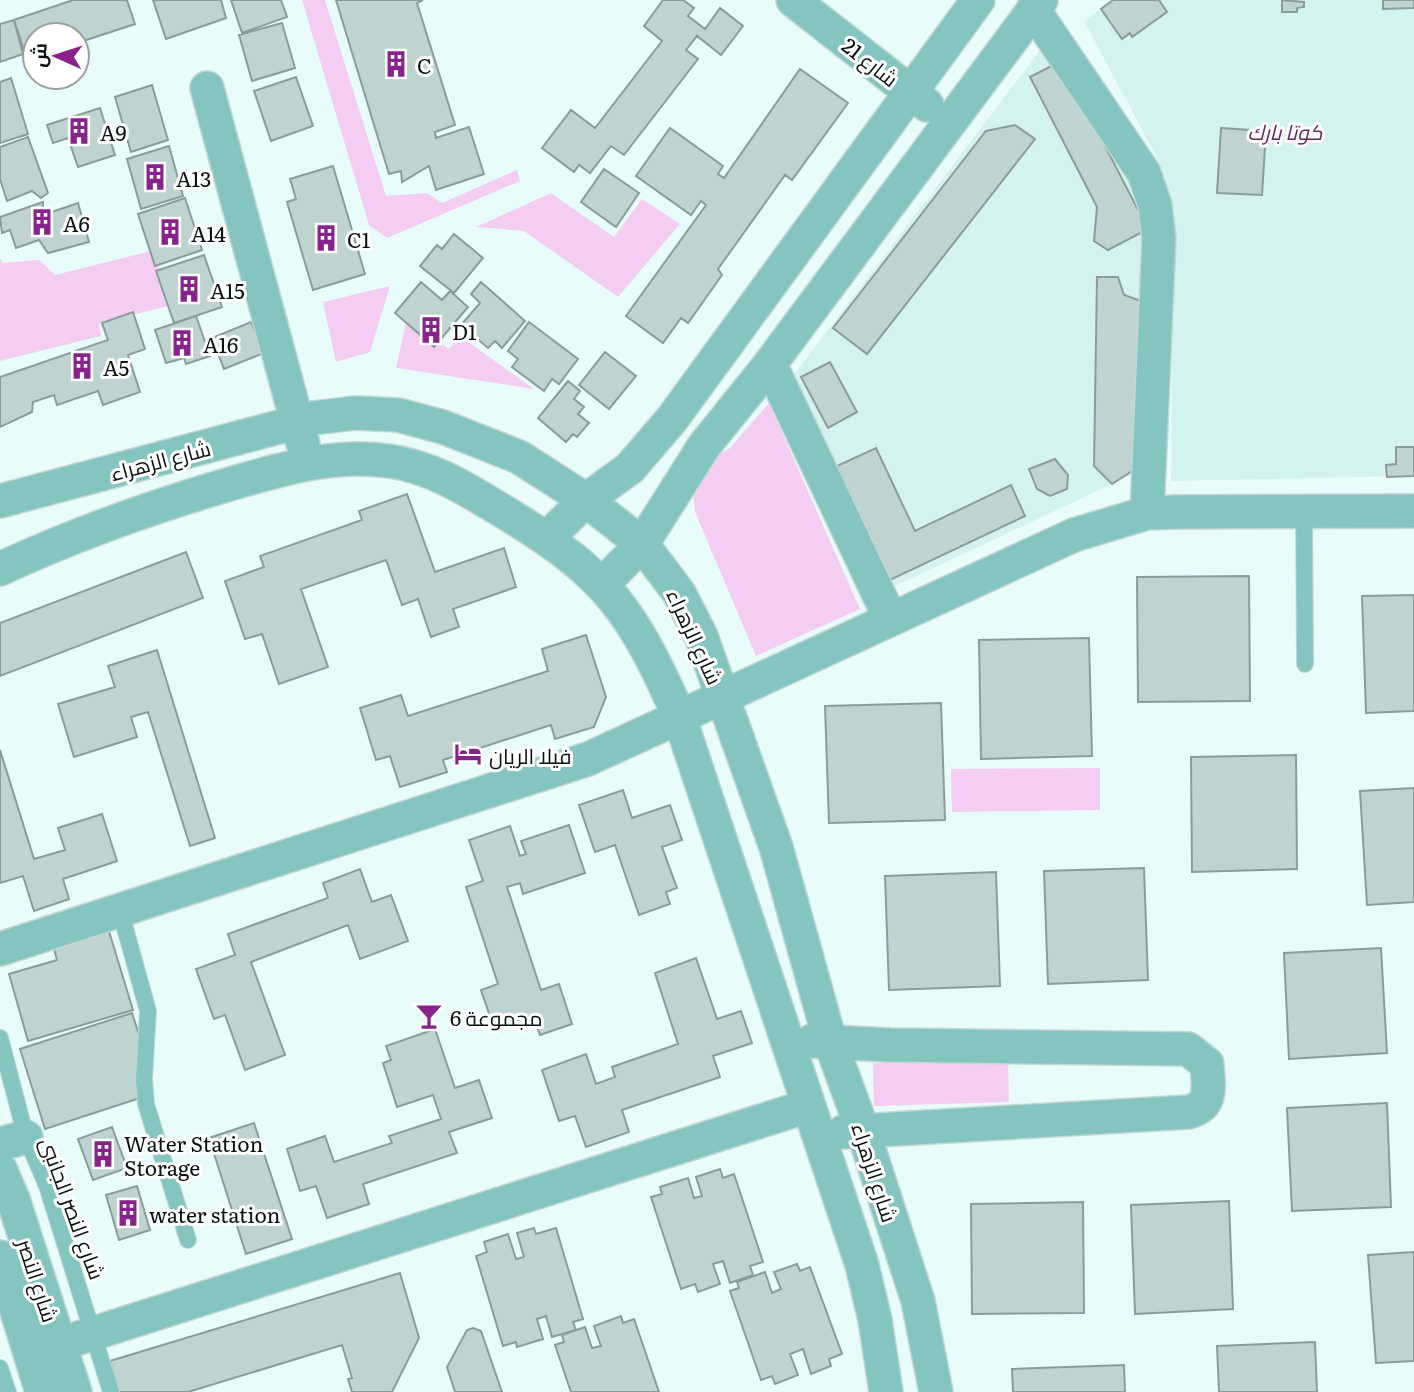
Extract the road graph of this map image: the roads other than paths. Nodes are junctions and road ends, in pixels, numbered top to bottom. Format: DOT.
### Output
graph roads {
  1 [pos="793,0"];
  2 [pos="978,0"];
  3 [pos="1037,4"];
  4 [pos="207,88"];
  5 [pos="911,92"];
  6 [pos="949,121"];
  7 [pos="770,364"];
  8 [pos="297,422"];
  9 [pos="308,462"];
  10 [pos="57,487"];
  11 [pos="586,500"];
  12 [pos="0,501"];
  13 [pos="1414,511"];
  14 [pos="1304,512"];
  15 [pos="1147,513"];
  16 [pos="72,535"];
  17 [pos="547,538"];
  18 [pos="642,544"];
  19 [pos="0,569"];
  20 [pos="603,584"];
  21 [pos="890,618"];
  22 [pos="1305,664"];
  23 [pos="723,695"];
  24 [pos="679,716"];
  25 [pos="120,910"];
  26 [pos="0,949"];
  27 [pos="0,1038"];
  28 [pos="784,1040"];
  29 [pos="830,1041"];
  30 [pos="812,1120"];
  31 [pos="863,1131"];
  32 [pos="13,1140"];
  33 [pos="0,1169"];
  34 [pos="188,1240"];
  35 [pos="0,1257"];
  36 [pos="94,1333"];
  37 [pos="60,1344"];
  38 [pos="0,1368"];
  39 [pos="8,1392"];
  40 [pos="42,1392"];
  41 [pos="75,1392"];
  42 [pos="111,1392"];
  43 [pos="886,1392"];
  44 [pos="936,1392"];
  1 -- 5 [label="street, شارع 21"];
  2 -- 5 [label="street"];
  3 -- 6 [label="street"];
  3 -- 15 [label="street"];
  4 -- 8 [label="street"];
  5 -- 6 [label="street, شارع 21"];
  5 -- 11 [label="street"];
  6 -- 7 [label="street"];
  7 -- 18 [label="street"];
  7 -- 21 [label="street"];
  8 -- 9 [label="street"];
  8 -- 10 [label="street, شارع الزهراء"];
  8 -- 11 [label="street, شارع الزهراء"];
  9 -- 16 [label="street, شارع الزهراء"];
  9 -- 17 [label="street, شارع الزهراء"];
  10 -- 12 [label="street, شارع الزهراء"];
  10 -- 16 [label="street"];
  11 -- 17 [label="street"];
  11 -- 18 [label="street, شارع الزهراء"];
  13 -- 14 [label="street"];
  14 -- 15 [label="street"];
  14 -- 22 [label="lane"];
  15 -- 21 [label="street"];
  16 -- 19 [label="street, شارع الزهراء"];
  17 -- 20 [label="street, شارع الزهراء"];
  18 -- 20 [label="street"];
  18 -- 23 [label="street, شارع الزهراء"];
  20 -- 24 [label="street, شارع الزهراء"];
  21 -- 23 [label="street"];
  23 -- 24 [label="street"];
  23 -- 29 [label="street, شارع الزهراء"];
  24 -- 25 [label="street"];
  24 -- 28 [label="street, شارع الزهراء"];
  25 -- 26 [label="street"];
  25 -- 34 [label="lane"];
  27 -- 32 [label="lane, شارع النصر الجانبى"];
  28 -- 29 [label="street"];
  28 -- 30 [label="street, شارع الزهراء"];
  29 -- 31 [label="street, شارع الزهراء"];
  29 -- 31 [label="street"];
  30 -- 31 [label="street"];
  30 -- 36 [label="street"];
  30 -- 43 [label="street, شارع الزهراء"];
  31 -- 44 [label="street, شارع الزهراء"];
  32 -- 36 [label="lane, شارع النصر الجانبى"];
  33 -- 37 [label="street, شارع النصر"];
  35 -- 40 [label="street, شارع النصر"];
  36 -- 37 [label="street"];
  36 -- 42 [label="lane, شارع النصر الجانبى"];
  37 -- 41 [label="street, شارع النصر"];
  38 -- 39 [label="lane"];
}
